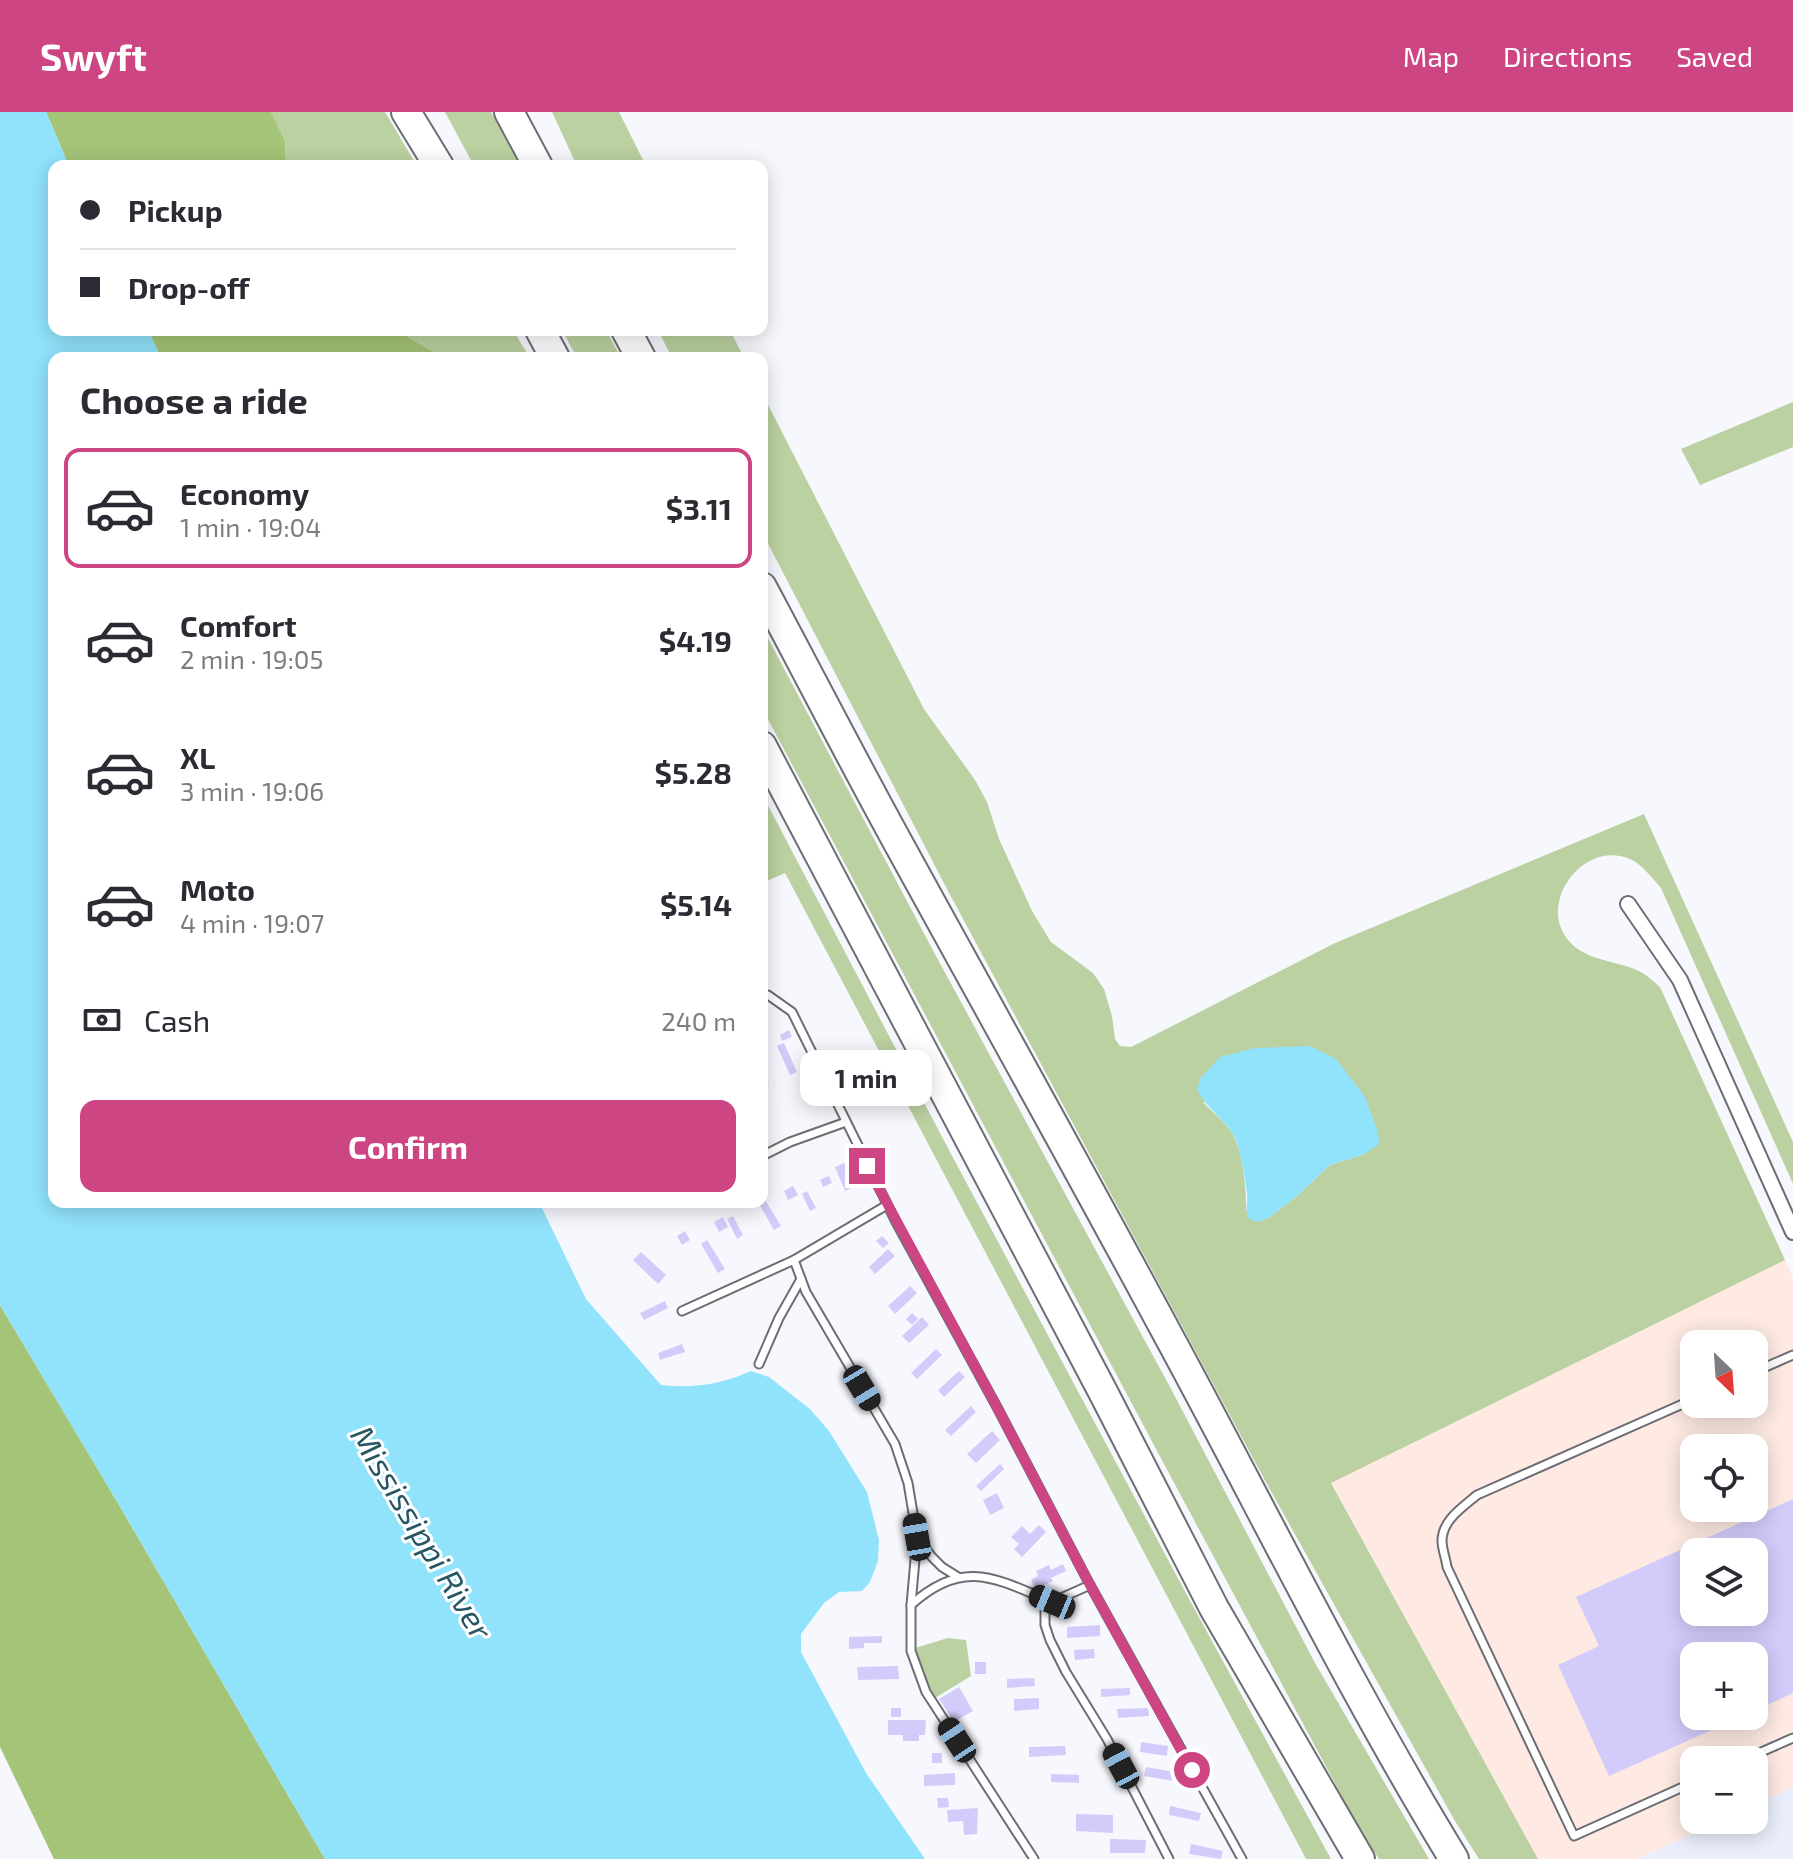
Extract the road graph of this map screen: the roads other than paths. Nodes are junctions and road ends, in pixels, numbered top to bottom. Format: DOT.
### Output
graph roads {
  1 [pos="406,112"];
  2 [pos="427,112"];
  3 [pos="509,112"];
  4 [pos="530,112"];
  5 [pos="435,160"];
  6 [pos="452,160"];
  7 [pos="535,160"];
  8 [pos="551,160"];
  9 [pos="768,598"];
  10 [pos="768,757"];
  11 [pos="1628,904"];
  12 [pos="768,995"];
  13 [pos="846,1122"];
  14 [pos="768,1153"];
  15 [pos="887,1205"];
  16 [pos="1793,1232"];
  17 [pos="794,1260"];
  18 [pos="801,1279"];
  19 [pos="682,1311"];
  20 [pos="1793,1355"];
  21 [pos="759,1364"];
  22 [pos="1768,1366"];
  23 [pos="1680,1405"];
  24 [pos="917,1537"];
  25 [pos="958,1577"];
  26 [pos="1090,1585"];
  27 [pos="1052,1602"];
  28 [pos="911,1605"];
  29 [pos="1793,1738"];
  30 [pos="1768,1749"];
  31 [pos="1680,1788"];
  32 [pos="1034,1859"];
  33 [pos="1169,1859"];
  34 [pos="1242,1859"];
  35 [pos="1360,1859"];
  36 [pos="1454,1859"];
  1 -- 5 [label="highway"];
  2 -- 6 [label="highway"];
  3 -- 7 [label="highway"];
  4 -- 8 [label="highway"];
  9 -- 36 [label="highway"];
  10 -- 35 [label="highway"];
  11 -- 16 [label="street"];
  12 -- 13 [label="lane"];
  13 -- 14 [label="lane"];
  13 -- 15 [label="lane"];
  15 -- 17 [label="lane"];
  15 -- 26 [label="lane"];
  17 -- 18 [label="lane"];
  17 -- 19 [label="lane"];
  18 -- 21 [label="lane"];
  18 -- 24 [label="lane"];
  20 -- 22 [label="lane"];
  23 -- 31 [label="lane"];
  24 -- 25 [label="lane"];
  24 -- 28 [label="lane"];
  25 -- 27 [label="lane"];
  25 -- 28 [label="lane"];
  26 -- 27 [label="lane"];
  26 -- 34 [label="lane"];
  27 -- 33 [label="lane"];
  28 -- 32 [label="lane"];
  29 -- 30 [label="lane"];
}
